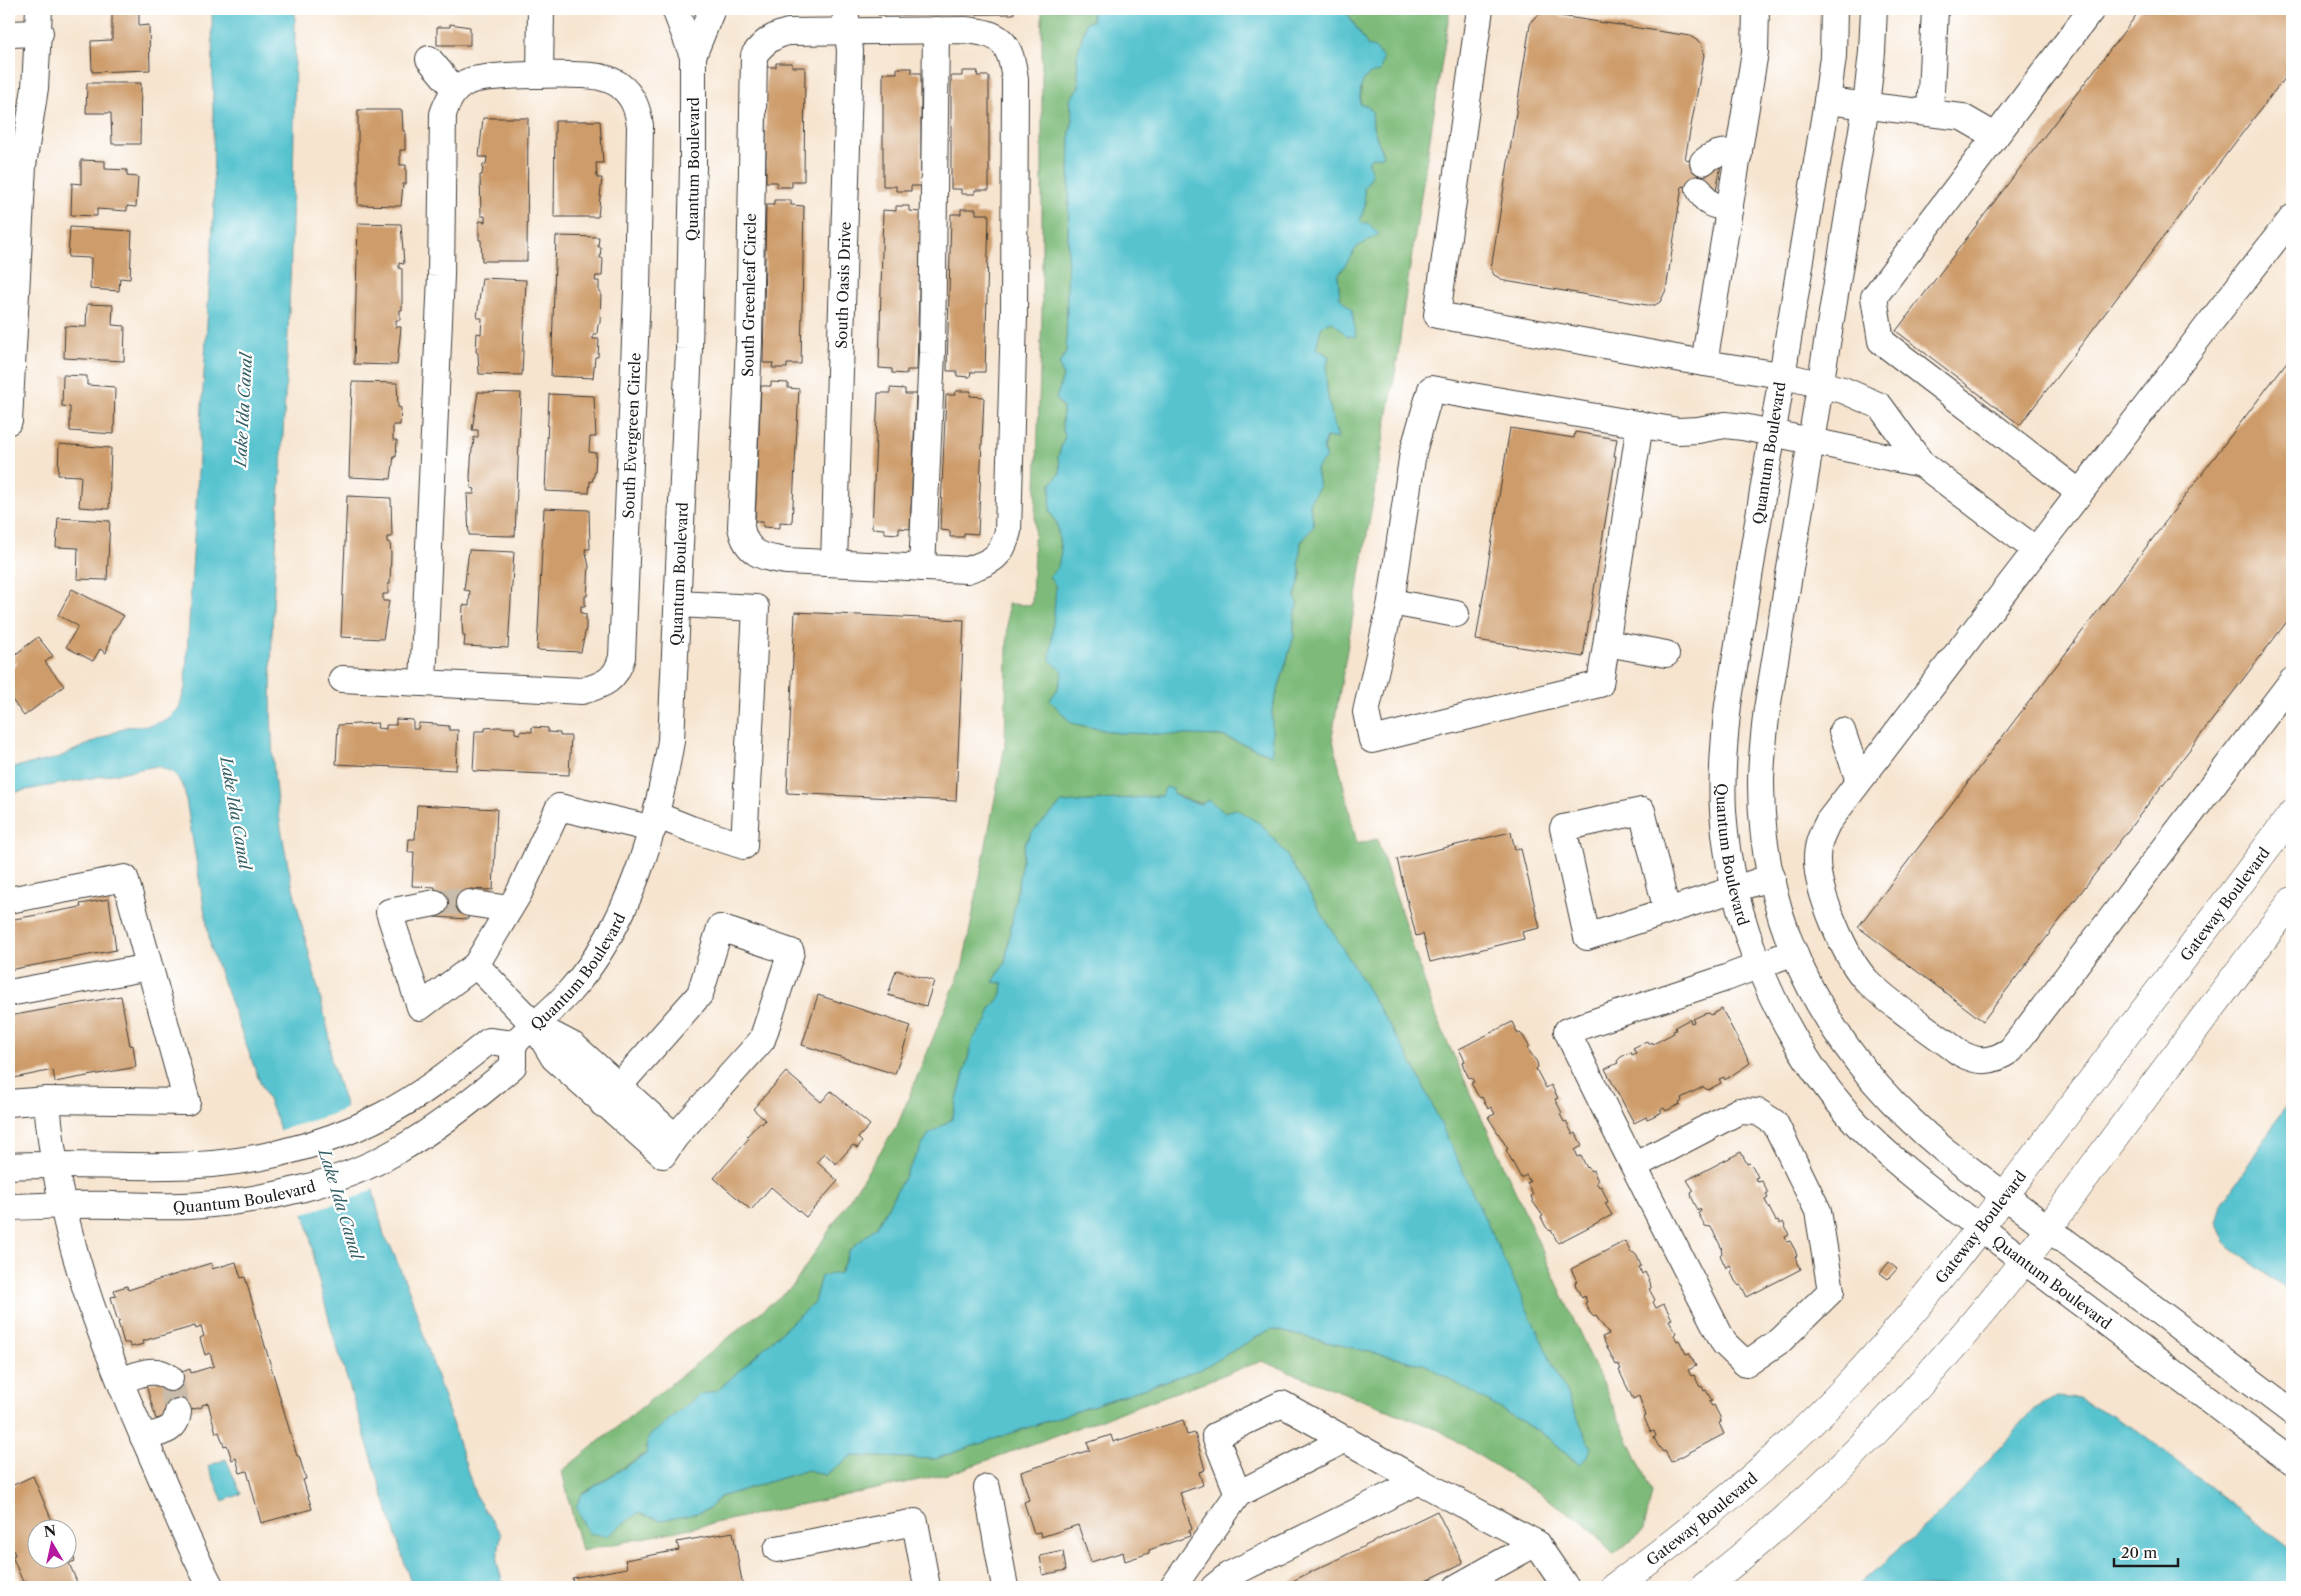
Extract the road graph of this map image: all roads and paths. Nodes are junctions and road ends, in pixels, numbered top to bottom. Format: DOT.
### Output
graph roads {
  1 [pos="541,9"];
  2 [pos="675,9"];
  3 [pos="712,9"];
  4 [pos="1480,9"];
  5 [pos="1756,9"];
  6 [pos="1834,9"];
  7 [pos="1874,9"];
  8 [pos="1935,9"];
  9 [pos="2092,9"];
  10 [pos="846,20"];
  11 [pos="39,21"];
  12 [pos="936,30"];
  13 [pos="9,34"];
  14 [pos="693,56"];
  15 [pos="429,59"];
  16 [pos="540,75"];
  17 [pos="455,90"];
  18 [pos="1827,101"];
  19 [pos="1866,106"];
  20 [pos="1930,113"];
  21 [pos="1995,136"];
  22 [pos="1739,154"];
  23 [pos="1703,162"];
  24 [pos="1699,189"];
  25 [pos="1730,208"];
  26 [pos="2292,218"];
  27 [pos="12,302"];
  28 [pos="1704,363"];
  29 [pos="1781,375"];
  30 [pos="1820,382"];
  31 [pos="9,421"];
  32 [pos="1640,424"];
  33 [pos="1772,433"];
  34 [pos="1811,440"];
  35 [pos="1922,464"];
  36 [pos="2080,493"];
  37 [pos="2036,550"];
  38 [pos="834,563"];
  39 [pos="922,568"];
  40 [pos="1391,602"];
  41 [pos="678,604"];
  42 [pos="1456,614"];
  43 [pos="1606,643"];
  44 [pos="1666,654"];
  45 [pos="342,679"];
  46 [pos="2292,681"];
  47 [pos="423,682"];
  48 [pos="1842,731"];
  49 [pos="1859,781"];
  50 [pos="2292,814"];
  51 [pos="654,822"];
  52 [pos="1772,878"];
  53 [pos="1734,889"];
  54 [pos="9,900"];
  55 [pos="2292,901"];
  56 [pos="435,903"];
  57 [pos="469,903"];
  58 [pos="509,909"];
  59 [pos="1667,911"];
  60 [pos="1794,952"];
  61 [pos="476,965"];
  62 [pos="1758,965"];
  63 [pos="149,967"];
  64 [pos="9,993"];
  65 [pos="534,1025"];
  66 [pos="513,1044"];
  67 [pos="611,1094"];
  68 [pos="48,1100"];
  69 [pos="9,1103"];
  70 [pos="55,1165"];
  71 [pos="9,1166"];
  72 [pos="1634,1166"];
  73 [pos="2005,1195"];
  74 [pos="62,1205"];
  75 [pos="9,1207"];
  76 [pos="2048,1226"];
  77 [pos="1980,1227"];
  78 [pos="2024,1261"];
  79 [pos="170,1378"];
  80 [pos="120,1381"];
  81 [pos="178,1412"];
  82 [pos="2292,1412"];
  83 [pos="144,1437"];
  84 [pos="1346,1439"];
  85 [pos="2292,1462"];
  86 [pos="1419,1481"];
  87 [pos="987,1488"];
  88 [pos="1238,1494"];
  89 [pos="1536,1543"];
  90 [pos="776,1549"];
  91 [pos="211,1587"];
  92 [pos="927,1587"];
  93 [pos="1005,1587"];
  94 [pos="1173,1587"];
  95 [pos="1214,1587"];
  96 [pos="1457,1587"];
  97 [pos="1566,1587"];
  98 [pos="1614,1587"];
  99 [pos="1704,1587"];
  1 -- 16 [label="street"];
  2 -- 14 [label="street, Quantum Boulevard"];
  3 -- 14 [label="street, Quantum Boulevard"];
  4 -- 28 [label="street"];
  5 -- 22 [label="street"];
  6 -- 18 [label="street, Quantum Boulevard"];
  7 -- 19 [label="street"];
  8 -- 20 [label="street"];
  9 -- 21 [label="street"];
  10 -- 12 [label="street, South Greenleaf Circle"];
  10 -- 38 [label="street, South Oasis Drive"];
  10 -- 38 [label="street, South Greenleaf Circle"];
  11 -- 13 [label="street"];
  11 -- 27 [label="street"];
  12 -- 39 [label="street"];
  12 -- 39 [label="street, South Greenleaf Circle"];
  14 -- 41 [label="street, Quantum Boulevard"];
  15 -- 17 [label="street"];
  16 -- 17 [label="street, South Evergreen Circle"];
  16 -- 47 [label="street, South Evergreen Circle"];
  17 -- 47 [label="street"];
  18 -- 19 [label="street"];
  18 -- 29 [label="street, Quantum Boulevard"];
  19 -- 20 [label="street"];
  19 -- 30 [label="street"];
  20 -- 21 [label="street"];
  21 -- 36 [label="street"];
  22 -- 23 [label="street"];
  22 -- 25 [label="street"];
  24 -- 25 [label="street"];
  25 -- 28 [label="street"];
  26 -- 36 [label="street"];
  27 -- 31 [label="street"];
  28 -- 29 [label="street"];
  29 -- 30 [label="street"];
  29 -- 33 [label="street, Quantum Boulevard"];
  30 -- 34 [label="street"];
  30 -- 35 [label="street"];
  32 -- 33 [label="street"];
  32 -- 40 [label="street"];
  32 -- 43 [label="street"];
  33 -- 34 [label="street"];
  33 -- 53 [label="street, Quantum Boulevard"];
  34 -- 35 [label="street"];
  34 -- 52 [label="street"];
  35 -- 37 [label="street"];
  36 -- 37 [label="street"];
  37 -- 49 [label="street"];
  38 -- 39 [label="street, South Greenleaf Circle"];
  40 -- 42 [label="street"];
  40 -- 43 [label="street"];
  41 -- 51 [label="street, Quantum Boulevard"];
  41 -- 51 [label="street"];
  43 -- 44 [label="street"];
  45 -- 47 [label="street, South Evergreen Circle"];
  46 -- 49 [label="street"];
  48 -- 49 [label="street"];
  50 -- 73 [label="main road, Gateway Boulevard"];
  51 -- 58 [label="street"];
  51 -- 65 [label="street, Quantum Boulevard"];
  52 -- 53 [label="street"];
  52 -- 60 [label="street"];
  53 -- 59 [label="street"];
  53 -- 62 [label="street, Quantum Boulevard"];
  54 -- 63 [label="street"];
  55 -- 76 [label="main road"];
  56 -- 61 [label="street"];
  57 -- 58 [label="street"];
  58 -- 61 [label="street"];
  59 -- 59 [label="street"];
  60 -- 62 [label="street"];
  60 -- 73 [label="street"];
  61 -- 65 [label="street"];
  62 -- 72 [label="street"];
  62 -- 77 [label="street, Quantum Boulevard"];
  63 -- 64 [label="street"];
  63 -- 68 [label="street"];
  65 -- 66 [label="street, Quantum Boulevard"];
  65 -- 67 [label="street"];
  66 -- 70 [label="street"];
  66 -- 74 [label="street, Quantum Boulevard"];
  67 -- 67 [label="street"];
  68 -- 69 [label="street"];
  68 -- 70 [label="street"];
  70 -- 71 [label="street"];
  70 -- 74 [label="street"];
  72 -- 72 [label="street"];
  73 -- 76 [label="street"];
  73 -- 77 [label="main road, Gateway Boulevard"];
  74 -- 75 [label="street, Quantum Boulevard"];
  74 -- 80 [label="street"];
  76 -- 78 [label="main road"];
  76 -- 82 [label="street"];
  77 -- 78 [label="street, Quantum Boulevard"];
  77 -- 98 [label="main road, Gateway Boulevard"];
  78 -- 85 [label="street, Quantum Boulevard"];
  78 -- 99 [label="main road"];
  79 -- 80 [label="street"];
  80 -- 83 [label="street"];
  81 -- 83 [label="street"];
  83 -- 91 [label="street"];
  84 -- 86 [label="street"];
  84 -- 88 [label="street"];
  84 -- 88 [label="street"];
  86 -- 89 [label="street"];
  86 -- 95 [label="street"];
  87 -- 93 [label="street"];
  88 -- 94 [label="street"];
  89 -- 96 [label="street"];
  89 -- 97 [label="street"];
  90 -- 92 [label="street"];
}
